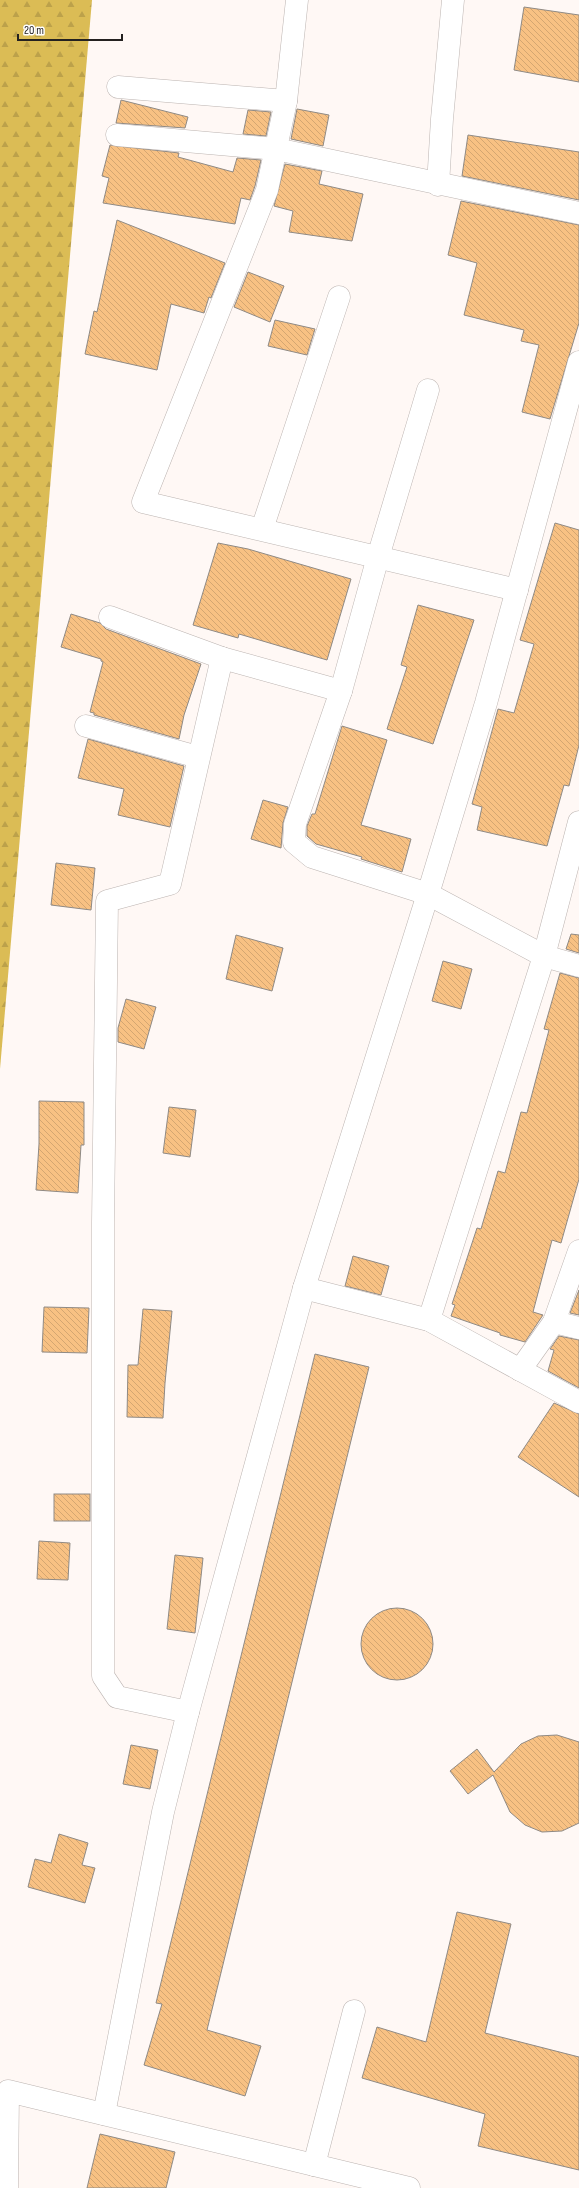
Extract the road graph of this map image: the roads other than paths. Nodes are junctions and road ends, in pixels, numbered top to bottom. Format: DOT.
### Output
graph roads {
  1 [pos="297,0"];
  2 [pos="453,0"];
  3 [pos="118,87"];
  4 [pos="286,101"];
  5 [pos="117,135"];
  6 [pos="276,150"];
  7 [pos="438,185"];
  8 [pos="579,213"];
  9 [pos="339,296"];
  10 [pos="579,362"];
  11 [pos="428,390"];
  12 [pos="262,530"];
  13 [pos="378,557"];
  14 [pos="517,590"];
  15 [pos="110,617"];
  16 [pos="222,658"];
  17 [pos="341,691"];
  18 [pos="86,726"];
  19 [pos="198,757"];
  20 [pos="579,822"];
  21 [pos="428,894"];
  22 [pos="544,956"];
  23 [pos="579,966"];
  24 [pos="579,1252"];
  25 [pos="304,1288"];
  26 [pos="429,1320"];
  27 [pos="554,1322"];
  28 [pos="579,1328"];
  29 [pos="520,1370"];
  30 [pos="579,1402"];
  31 [pos="188,1712"];
  32 [pos="354,2011"];
  33 [pos="104,2114"];
  34 [pos="314,2165"];
  35 [pos="7,2188"];
  36 [pos="410,2188"];
  1 -- 4 [label="street"];
  2 -- 7 [label="street"];
  3 -- 4 [label="street"];
  4 -- 6 [label="street"];
  5 -- 6 [label="street"];
  6 -- 7 [label="street"];
  6 -- 12 [label="street"];
  7 -- 8 [label="street"];
  9 -- 12 [label="street"];
  10 -- 14 [label="street"];
  11 -- 13 [label="street"];
  12 -- 13 [label="street"];
  13 -- 14 [label="street"];
  13 -- 17 [label="street"];
  14 -- 21 [label="street"];
  15 -- 16 [label="street"];
  16 -- 17 [label="street"];
  16 -- 19 [label="street"];
  17 -- 21 [label="street"];
  18 -- 19 [label="street"];
  19 -- 31 [label="street"];
  20 -- 22 [label="street"];
  21 -- 22 [label="street"];
  21 -- 25 [label="street"];
  22 -- 23 [label="street"];
  22 -- 26 [label="street"];
  24 -- 27 [label="street"];
  25 -- 26 [label="street"];
  25 -- 31 [label="street"];
  26 -- 29 [label="street"];
  27 -- 28 [label="street"];
  27 -- 29 [label="street"];
  29 -- 30 [label="street"];
  31 -- 33 [label="street"];
  32 -- 34 [label="street"];
  33 -- 34 [label="street"];
  33 -- 35 [label="street"];
  34 -- 36 [label="street"];
}
